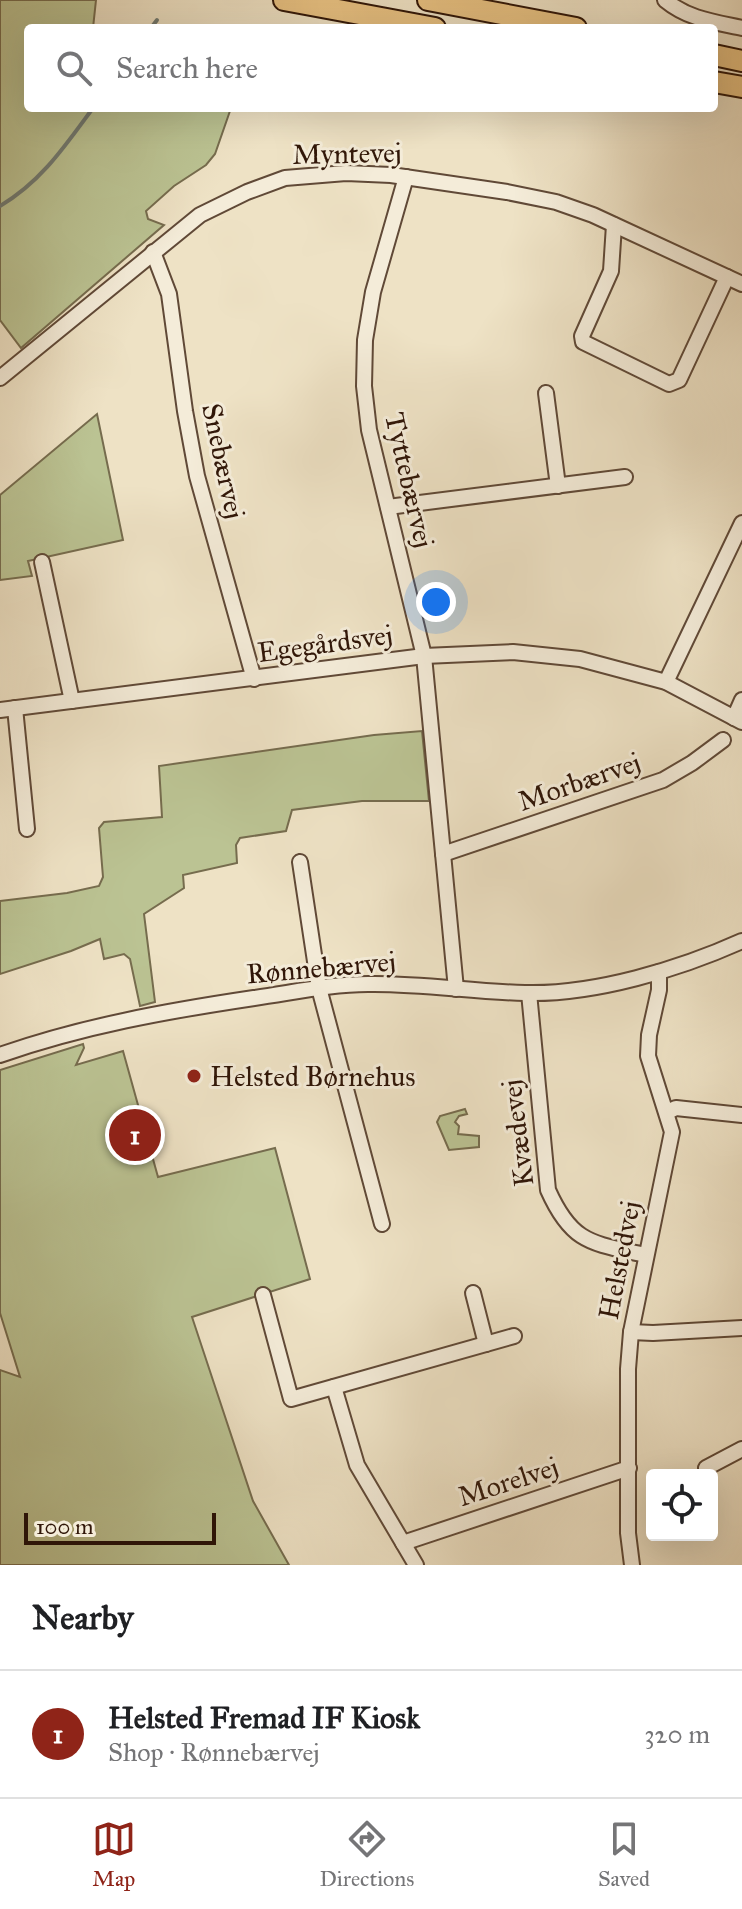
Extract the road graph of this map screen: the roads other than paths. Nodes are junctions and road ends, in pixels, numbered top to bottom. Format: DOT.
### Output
graph roads {
  1 [pos="284,0"];
  2 [pos="428,0"];
  3 [pos="665,0"];
  4 [pos="413,24"];
  5 [pos="555,24"];
  6 [pos="742,28"];
  7 [pos="718,56"];
  8 [pos="742,61"];
  9 [pos="718,83"];
  10 [pos="742,87"];
  11 [pos="406,177"];
  12 [pos="614,225"];
  13 [pos="153,252"];
  14 [pos="727,277"];
  15 [pos="742,284"];
  16 [pos="0,378"];
  17 [pos="546,393"];
  18 [pos="625,477"];
  19 [pos="558,486"];
  20 [pos="388,507"];
  21 [pos="742,524"];
  22 [pos="42,562"];
  23 [pos="424,656"];
  24 [pos="254,679"];
  25 [pos="666,682"];
  26 [pos="742,700"];
  27 [pos="72,701"];
  28 [pos="8,709"];
  29 [pos="738,720"];
  30 [pos="723,740"];
  31 [pos="27,829"];
  32 [pos="443,854"];
  33 [pos="300,862"];
  34 [pos="742,941"];
  35 [pos="659,972"];
  36 [pos="319,988"];
  37 [pos="456,989"];
  38 [pos="529,993"];
  39 [pos="0,1055"];
  40 [pos="667,1112"];
  41 [pos="742,1115"];
  42 [pos="382,1224"];
  43 [pos="645,1255"];
  44 [pos="473,1293"];
  45 [pos="263,1295"];
  46 [pos="742,1328"];
  47 [pos="631,1332"];
  48 [pos="514,1336"];
  49 [pos="486,1344"];
  50 [pos="334,1387"];
  51 [pos="742,1449"];
  52 [pos="629,1468"];
  53 [pos="706,1468"];
  54 [pos="403,1543"];
  55 [pos="416,1565"];
  56 [pos="632,1565"];
  1 -- 4 [label="highway"];
  2 -- 5 [label="highway"];
  3 -- 6 [label="street"];
  7 -- 8 [label="highway"];
  9 -- 10 [label="highway"];
  11 -- 12 [label="street, Myntevej"];
  11 -- 13 [label="street, Myntevej"];
  11 -- 20 [label="street, Tyttebærvej"];
  12 -- 14 [label="street, Myntevej"];
  12 -- 14 [label="street"];
  13 -- 16 [label="street, Myntevej"];
  13 -- 24 [label="street, Snebærvej"];
  14 -- 15 [label="street, Myntevej"];
  17 -- 19 [label="street"];
  18 -- 19 [label="street"];
  19 -- 20 [label="street"];
  20 -- 23 [label="street, Tyttebærvej"];
  21 -- 25 [label="street"];
  22 -- 27 [label="street"];
  23 -- 24 [label="street, Egegårdsvej"];
  23 -- 25 [label="street, Egegårdsvej"];
  23 -- 32 [label="street, Tyttebærvej"];
  24 -- 27 [label="street, Egegårdsvej"];
  25 -- 29 [label="street, Egegårdsvej"];
  26 -- 29 [label="street"];
  27 -- 28 [label="street, Egegårdsvej"];
  28 -- 31 [label="street"];
  30 -- 32 [label="street, Morbærvej"];
  32 -- 37 [label="street, Tyttebærvej"];
  33 -- 36 [label="street"];
  34 -- 35 [label="street, Rønnebærvej"];
  35 -- 38 [label="street, Rønnebærvej"];
  35 -- 40 [label="street, Helstedvej"];
  36 -- 37 [label="street, Rønnebærvej"];
  36 -- 39 [label="street, Rønnebærvej"];
  36 -- 42 [label="street"];
  37 -- 38 [label="street, Rønnebærvej"];
  38 -- 43 [label="street, Kvædevej"];
  40 -- 41 [label="street"];
  40 -- 43 [label="street, Helstedvej"];
  43 -- 47 [label="street, Helstedvej"];
  44 -- 49 [label="street"];
  45 -- 50 [label="street"];
  46 -- 47 [label="street"];
  47 -- 52 [label="street, Helstedvej"];
  48 -- 49 [label="street"];
  49 -- 50 [label="street"];
  50 -- 54 [label="street"];
  51 -- 53 [label="street"];
  52 -- 54 [label="street, Morelvej"];
  52 -- 56 [label="street, Helstedvej"];
  54 -- 55 [label="street"];
}
